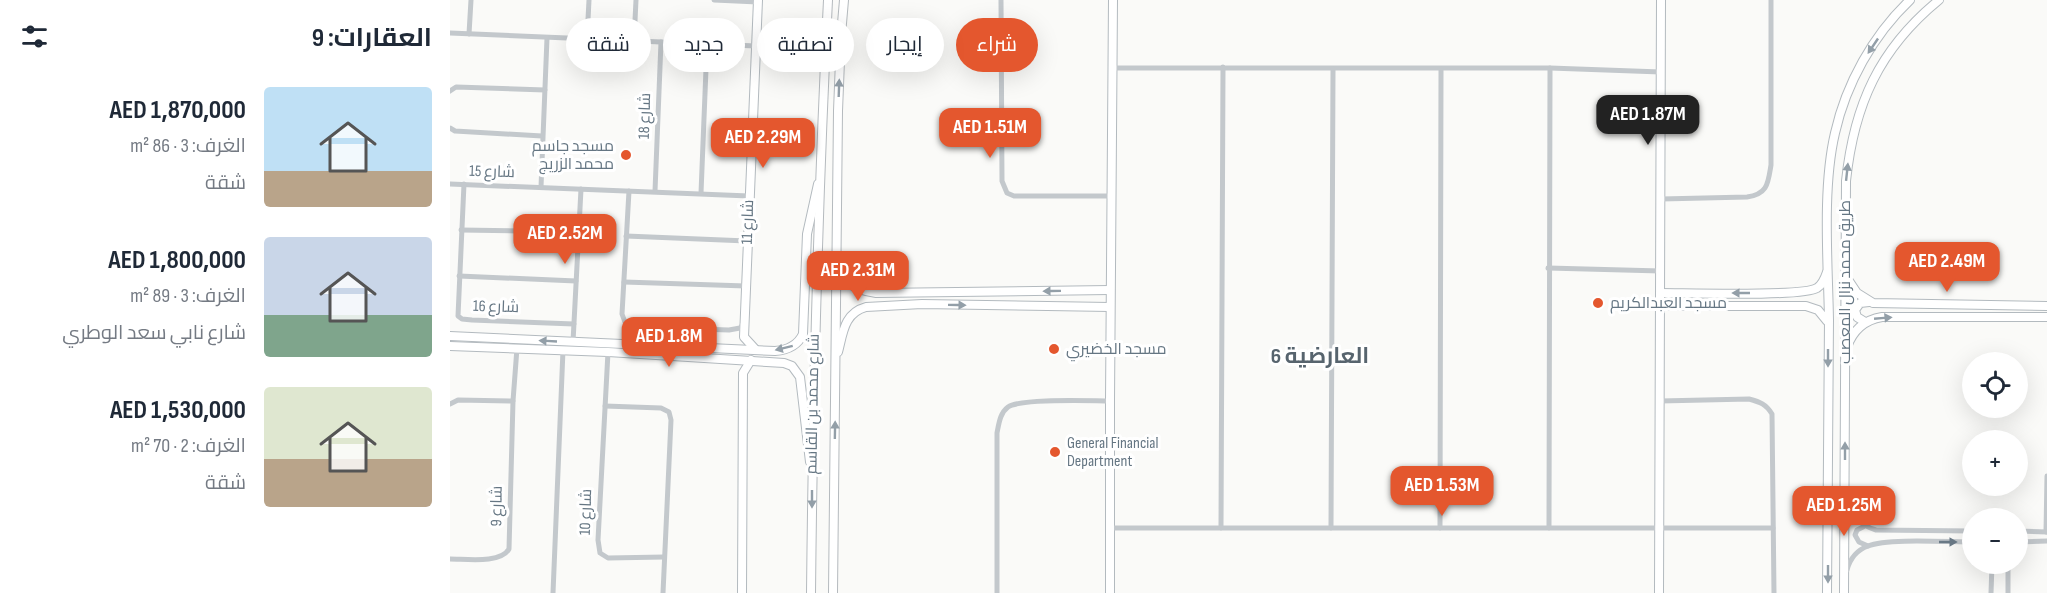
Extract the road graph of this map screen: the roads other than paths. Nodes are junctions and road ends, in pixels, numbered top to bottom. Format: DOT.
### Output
graph roads {
  1 [pos="471,0"];
  2 [pos="589,0"];
  3 [pos="636,0"];
  4 [pos="714,0"];
  5 [pos="830,0"];
  6 [pos="844,0"];
  7 [pos="1001,0"];
  8 [pos="1113,0"];
  9 [pos="1661,0"];
  10 [pos="1771,0"];
  11 [pos="1910,0"];
  12 [pos="1939,0"];
  13 [pos="758,1"];
  14 [pos="588,18"];
  15 [pos="635,18"];
  16 [pos="830,18"];
  17 [pos="842,18"];
  18 [pos="450,33"];
  19 [pos="469,34"];
  20 [pos="547,38"];
  21 [pos="566,38"];
  22 [pos="651,42"];
  23 [pos="661,42"];
  24 [pos="745,46"];
  25 [pos="756,46"];
  26 [pos="1223,67"];
  27 [pos="1113,68"];
  28 [pos="1550,68"];
  29 [pos="1333,69"];
  30 [pos="1441,69"];
  31 [pos="706,72"];
  32 [pos="840,72"];
  33 [pos="1661,72"];
  34 [pos="545,90"];
  35 [pos="450,91"];
  36 [pos="838,111"];
  37 [pos="450,128"];
  38 [pos="543,136"];
  39 [pos="819,176"];
  40 [pos="450,184"];
  41 [pos="464,184"];
  42 [pos="541,188"];
  43 [pos="581,189"];
  44 [pos="629,190"];
  45 [pos="656,192"];
  46 [pos="701,193"];
  47 [pos="749,196"];
  48 [pos="1112,196"];
  49 [pos="1661,198"];
  50 [pos="462,230"];
  51 [pos="579,232"];
  52 [pos="626,236"];
  53 [pos="747,241"];
  54 [pos="1828,267"];
  55 [pos="1548,268"];
  56 [pos="1661,271"];
  57 [pos="459,276"];
  58 [pos="1846,276"];
  59 [pos="576,281"];
  60 [pos="624,282"];
  61 [pos="746,286"];
  62 [pos="1110,290"];
  63 [pos="876,293"];
  64 [pos="1661,293"];
  65 [pos="1768,293"];
  66 [pos="1869,302"];
  67 [pos="1768,305"];
  68 [pos="878,306"];
  69 [pos="1661,306"];
  70 [pos="2047,306"];
  71 [pos="1110,307"];
  72 [pos="2047,317"];
  73 [pos="745,322"];
  74 [pos="1865,322"];
  75 [pos="574,324"];
  76 [pos="1829,327"];
  77 [pos="450,336"];
  78 [pos="744,336"];
  79 [pos="573,342"];
  80 [pos="450,346"];
  81 [pos="727,347"];
  82 [pos="518,348"];
  83 [pos="759,349"];
  84 [pos="563,350"];
  85 [pos="608,352"];
  86 [pos="1845,354"];
  87 [pos="724,358"];
  88 [pos="733,359"];
  89 [pos="836,359"];
  90 [pos="751,360"];
  91 [pos="761,361"];
  92 [pos="743,373"];
  93 [pos="1660,400"];
  94 [pos="513,401"];
  95 [pos="1110,401"];
  96 [pos="450,404"];
  97 [pos="604,406"];
  98 [pos="2047,476"];
  99 [pos="812,477"];
  100 [pos="1845,500"];
  101 [pos="1863,527"];
  102 [pos="1111,528"];
  103 [pos="1221,528"];
  104 [pos="1331,528"];
  105 [pos="1440,528"];
  106 [pos="1549,528"];
  107 [pos="1660,528"];
  108 [pos="1773,528"];
  109 [pos="1962,531"];
  110 [pos="2028,531"];
  111 [pos="2047,532"];
  112 [pos="2047,541"];
  113 [pos="1962,542"];
  114 [pos="2028,542"];
  115 [pos="1868,546"];
  116 [pos="664,557"];
  117 [pos="450,559"];
  118 [pos="1992,574"];
  119 [pos="2008,574"];
  120 [pos="1844,578"];
  121 [pos="553,593"];
  122 [pos="663,593"];
  123 [pos="742,593"];
  124 [pos="811,593"];
  125 [pos="833,593"];
  126 [pos="997,593"];
  127 [pos="1110,593"];
  128 [pos="1659,593"];
  129 [pos="1774,593"];
  130 [pos="1827,593"];
  131 [pos="1844,593"];
  132 [pos="1992,593"];
  133 [pos="2008,593"];
  1 -- 19 [label="street"];
  2 -- 14 [label="street"];
  3 -- 15 [label="street"];
  4 -- 13 [label="street"];
  5 -- 16 [label="main road"];
  5 -- 39 [label="main road, شارع محمد بن القاسم"];
  6 -- 17 [label="main road, شارع محمد بن القاسم"];
  7 -- 48 [label="street"];
  8 -- 27 [label="street"];
  9 -- 33 [label="street"];
  10 -- 49 [label="street"];
  11 -- 54 [label="street, طريق محمد نزال المعصب, one-way"];
  58 -- 12 [label="street, طريق محمد نزال المعصب, one-way"];
  13 -- 25 [label="street, شارع 11"];
  18 -- 19 [label="street"];
  19 -- 20 [label="street"];
  20 -- 21 [label="street"];
  20 -- 34 [label="street"];
  22 -- 23 [label="street"];
  23 -- 45 [label="street, شارع 18"];
  24 -- 25 [label="street"];
  25 -- 47 [label="street, شارع 11"];
  26 -- 27 [label="street"];
  26 -- 29 [label="street"];
  26 -- 103 [label="street"];
  27 -- 48 [label="street"];
  28 -- 30 [label="street"];
  28 -- 33 [label="street"];
  28 -- 55 [label="street"];
  29 -- 30 [label="street"];
  29 -- 104 [label="street"];
  30 -- 105 [label="street"];
  31 -- 46 [label="street"];
  36 -- 32 [label="main road, شارع محمد بن القاسم, one-way"];
  33 -- 49 [label="street"];
  34 -- 35 [label="street"];
  34 -- 38 [label="street"];
  36 -- 63 [label="street"];
  36 -- 89 [label="main road, شارع محمد بن القاسم"];
  37 -- 38 [label="street"];
  38 -- 42 [label="street"];
  39 -- 83 [label="street, one-way"];
  39 -- 99 [label="main road, شارع محمد بن القاسم"];
  40 -- 41 [label="street, شارع 15"];
  41 -- 42 [label="street, شارع 15"];
  41 -- 50 [label="street, شارع 16"];
  42 -- 43 [label="street, شارع 15"];
  43 -- 44 [label="street, شارع 15"];
  43 -- 51 [label="street"];
  44 -- 45 [label="street, شارع 15"];
  44 -- 52 [label="street"];
  45 -- 46 [label="street, شارع 15"];
  46 -- 47 [label="street, شارع 15"];
  47 -- 53 [label="street, شارع 11"];
  48 -- 62 [label="street"];
  49 -- 56 [label="street"];
  50 -- 51 [label="street"];
  50 -- 57 [label="street, شارع 16"];
  51 -- 59 [label="street"];
  52 -- 53 [label="street"];
  52 -- 60 [label="street"];
  53 -- 61 [label="street, شارع 11"];
  54 -- 65 [label="street"];
  54 -- 76 [label="street, طريق محمد نزال المعصب"];
  55 -- 56 [label="street"];
  55 -- 106 [label="street"];
  56 -- 64 [label="street"];
  57 -- 59 [label="street, شارع 16"];
  57 -- 75 [label="street, شارع 16"];
  58 -- 66 [label="street"];
  58 -- 86 [label="street, طريق محمد نزال المعصب"];
  59 -- 75 [label="street"];
  60 -- 61 [label="street"];
  60 -- 73 [label="street"];
  61 -- 73 [label="street, شارع 11"];
  62 -- 63 [label="street, one-way"];
  62 -- 71 [label="street"];
  63 -- 68 [label="street"];
  65 -- 64 [label="street, one-way"];
  64 -- 69 [label="street"];
  65 -- 67 [label="street"];
  66 -- 70 [label="street"];
  66 -- 74 [label="street"];
  67 -- 69 [label="street"];
  67 -- 76 [label="street"];
  68 -- 71 [label="street, one-way"];
  68 -- 89 [label="street"];
  69 -- 93 [label="street"];
  71 -- 95 [label="street"];
  74 -- 72 [label="street, one-way"];
  73 -- 78 [label="street, شارع 11"];
  74 -- 86 [label="street"];
  75 -- 79 [label="street"];
  76 -- 130 [label="street, طريق محمد نزال المعصب, one-way"];
  79 -- 77 [label="street, one-way"];
  78 -- 81 [label="street"];
  78 -- 83 [label="street"];
  79 -- 81 [label="street"];
  80 -- 82 [label="street"];
  81 -- 83 [label="street"];
  81 -- 87 [label="street"];
  82 -- 84 [label="street"];
  82 -- 94 [label="street, شارع 9"];
  83 -- 91 [label="street"];
  84 -- 85 [label="street"];
  84 -- 121 [label="street"];
  85 -- 87 [label="street"];
  85 -- 97 [label="street, شارع 10"];
  100 -- 86 [label="street, طريق محمد نزال المعصب, one-way"];
  87 -- 88 [label="street"];
  88 -- 90 [label="street"];
  88 -- 92 [label="street"];
  125 -- 89 [label="main road, شارع محمد بن القاسم, one-way"];
  90 -- 91 [label="street"];
  90 -- 92 [label="street"];
  91 -- 99 [label="street"];
  92 -- 123 [label="street"];
  93 -- 107 [label="street"];
  93 -- 108 [label="street"];
  94 -- 96 [label="street"];
  94 -- 117 [label="street, شارع 9"];
  95 -- 102 [label="street"];
  95 -- 126 [label="street"];
  97 -- 116 [label="street"];
  97 -- 116 [label="street, شارع 10"];
  98 -- 111 [label="street"];
  99 -- 124 [label="main road, شارع محمد بن القاسم, one-way"];
  100 -- 101 [label="street"];
  100 -- 120 [label="street, طريق محمد نزال المعصب"];
  101 -- 109 [label="street"];
  101 -- 115 [label="street"];
  102 -- 103 [label="street"];
  102 -- 127 [label="street"];
  103 -- 104 [label="street"];
  104 -- 105 [label="street"];
  105 -- 106 [label="street"];
  106 -- 107 [label="street"];
  107 -- 108 [label="street"];
  107 -- 128 [label="street"];
  108 -- 129 [label="street"];
  110 -- 111 [label="street"];
  112 -- 114 [label="street"];
  115 -- 113 [label="street, one-way"];
  115 -- 120 [label="street"];
  116 -- 122 [label="street"];
  118 -- 132 [label="street"];
  119 -- 133 [label="street"];
  120 -- 131 [label="street, طريق محمد نزال المعصب"];
}
